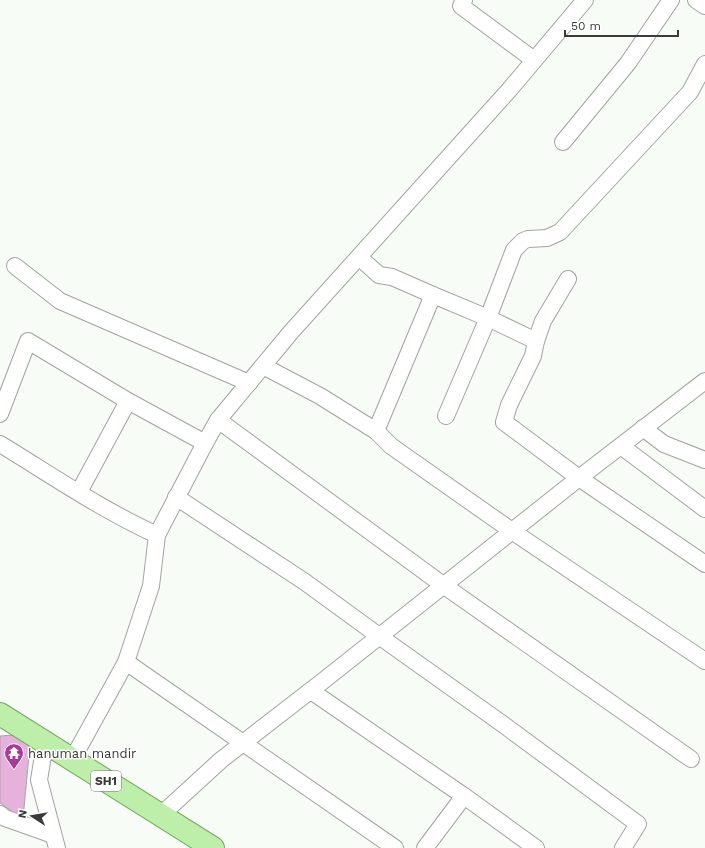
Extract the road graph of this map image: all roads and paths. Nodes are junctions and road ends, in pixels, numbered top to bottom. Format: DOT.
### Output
graph roads {
  1 [pos="464,0"];
  2 [pos="585,0"];
  3 [pos="671,0"];
  4 [pos="696,0"];
  5 [pos="705,6"];
  6 [pos="534,60"];
  7 [pos="705,64"];
  8 [pos="563,142"];
  9 [pos="359,257"];
  10 [pos="15,266"];
  11 [pos="568,279"];
  12 [pos="433,295"];
  13 [pos="488,318"];
  14 [pos="536,341"];
  15 [pos="263,366"];
  16 [pos="705,381"];
  17 [pos="248,384"];
  18 [pos="128,401"];
  19 [pos="0,414"];
  20 [pos="446,416"];
  21 [pos="218,420"];
  22 [pos="643,428"];
  23 [pos="376,431"];
  24 [pos="205,443"];
  25 [pos="0,444"];
  26 [pos="621,446"];
  27 [pos="705,460"];
  28 [pos="579,478"];
  29 [pos="79,492"];
  30 [pos="176,497"];
  31 [pos="705,509"];
  32 [pos="512,531"];
  33 [pos="157,535"];
  34 [pos="705,564"];
  35 [pos="444,585"];
  36 [pos="379,636"];
  37 [pos="705,661"];
  38 [pos="126,662"];
  39 [pos="308,693"];
  40 [pos="0,714"];
  41 [pos="44,743"];
  42 [pos="243,743"];
  43 [pos="72,760"];
  44 [pos="691,760"];
  45 [pos="464,796"];
  46 [pos="161,815"];
  47 [pos="2,818"];
  48 [pos="55,841"];
  49 [pos="213,848"];
  50 [pos="395,848"];
  51 [pos="426,848"];
  52 [pos="536,848"];
  53 [pos="623,848"];
  1 -- 6 [label="street"];
  2 -- 6 [label="street"];
  3 -- 8 [label="street"];
  4 -- 5 [label="street"];
  6 -- 9 [label="street"];
  7 -- 13 [label="street"];
  9 -- 12 [label="street"];
  9 -- 15 [label="street"];
  10 -- 17 [label="street"];
  11 -- 14 [label="street"];
  12 -- 13 [label="street"];
  12 -- 23 [label="street"];
  13 -- 14 [label="street"];
  13 -- 20 [label="street"];
  14 -- 28 [label="street"];
  15 -- 17 [label="street"];
  15 -- 23 [label="street"];
  16 -- 22 [label="street"];
  17 -- 21 [label="street"];
  18 -- 19 [label="street"];
  18 -- 24 [label="street"];
  18 -- 29 [label="street"];
  21 -- 24 [label="street"];
  21 -- 35 [label="street"];
  22 -- 26 [label="street"];
  22 -- 27 [label="street"];
  23 -- 32 [label="street"];
  24 -- 30 [label="street"];
  25 -- 29 [label="street"];
  26 -- 28 [label="street"];
  26 -- 31 [label="street"];
  28 -- 32 [label="street"];
  28 -- 34 [label="street"];
  29 -- 33 [label="street"];
  30 -- 33 [label="street"];
  30 -- 36 [label="street"];
  32 -- 35 [label="street"];
  32 -- 37 [label="street"];
  33 -- 38 [label="street"];
  35 -- 36 [label="street"];
  35 -- 44 [label="street"];
  36 -- 39 [label="street"];
  36 -- 53 [label="street"];
  38 -- 42 [label="street"];
  38 -- 43 [label="street"];
  39 -- 42 [label="street"];
  39 -- 45 [label="street"];
  40 -- 41 [label="main road, SH1"];
  41 -- 43 [label="main road, SH1"];
  41 -- 48 [label="street"];
  42 -- 46 [label="street"];
  42 -- 50 [label="street"];
  43 -- 46 [label="main road, SH1"];
  45 -- 51 [label="street"];
  45 -- 52 [label="street"];
  46 -- 49 [label="main road, SH1"];
  47 -- 48 [label="street"];
}
